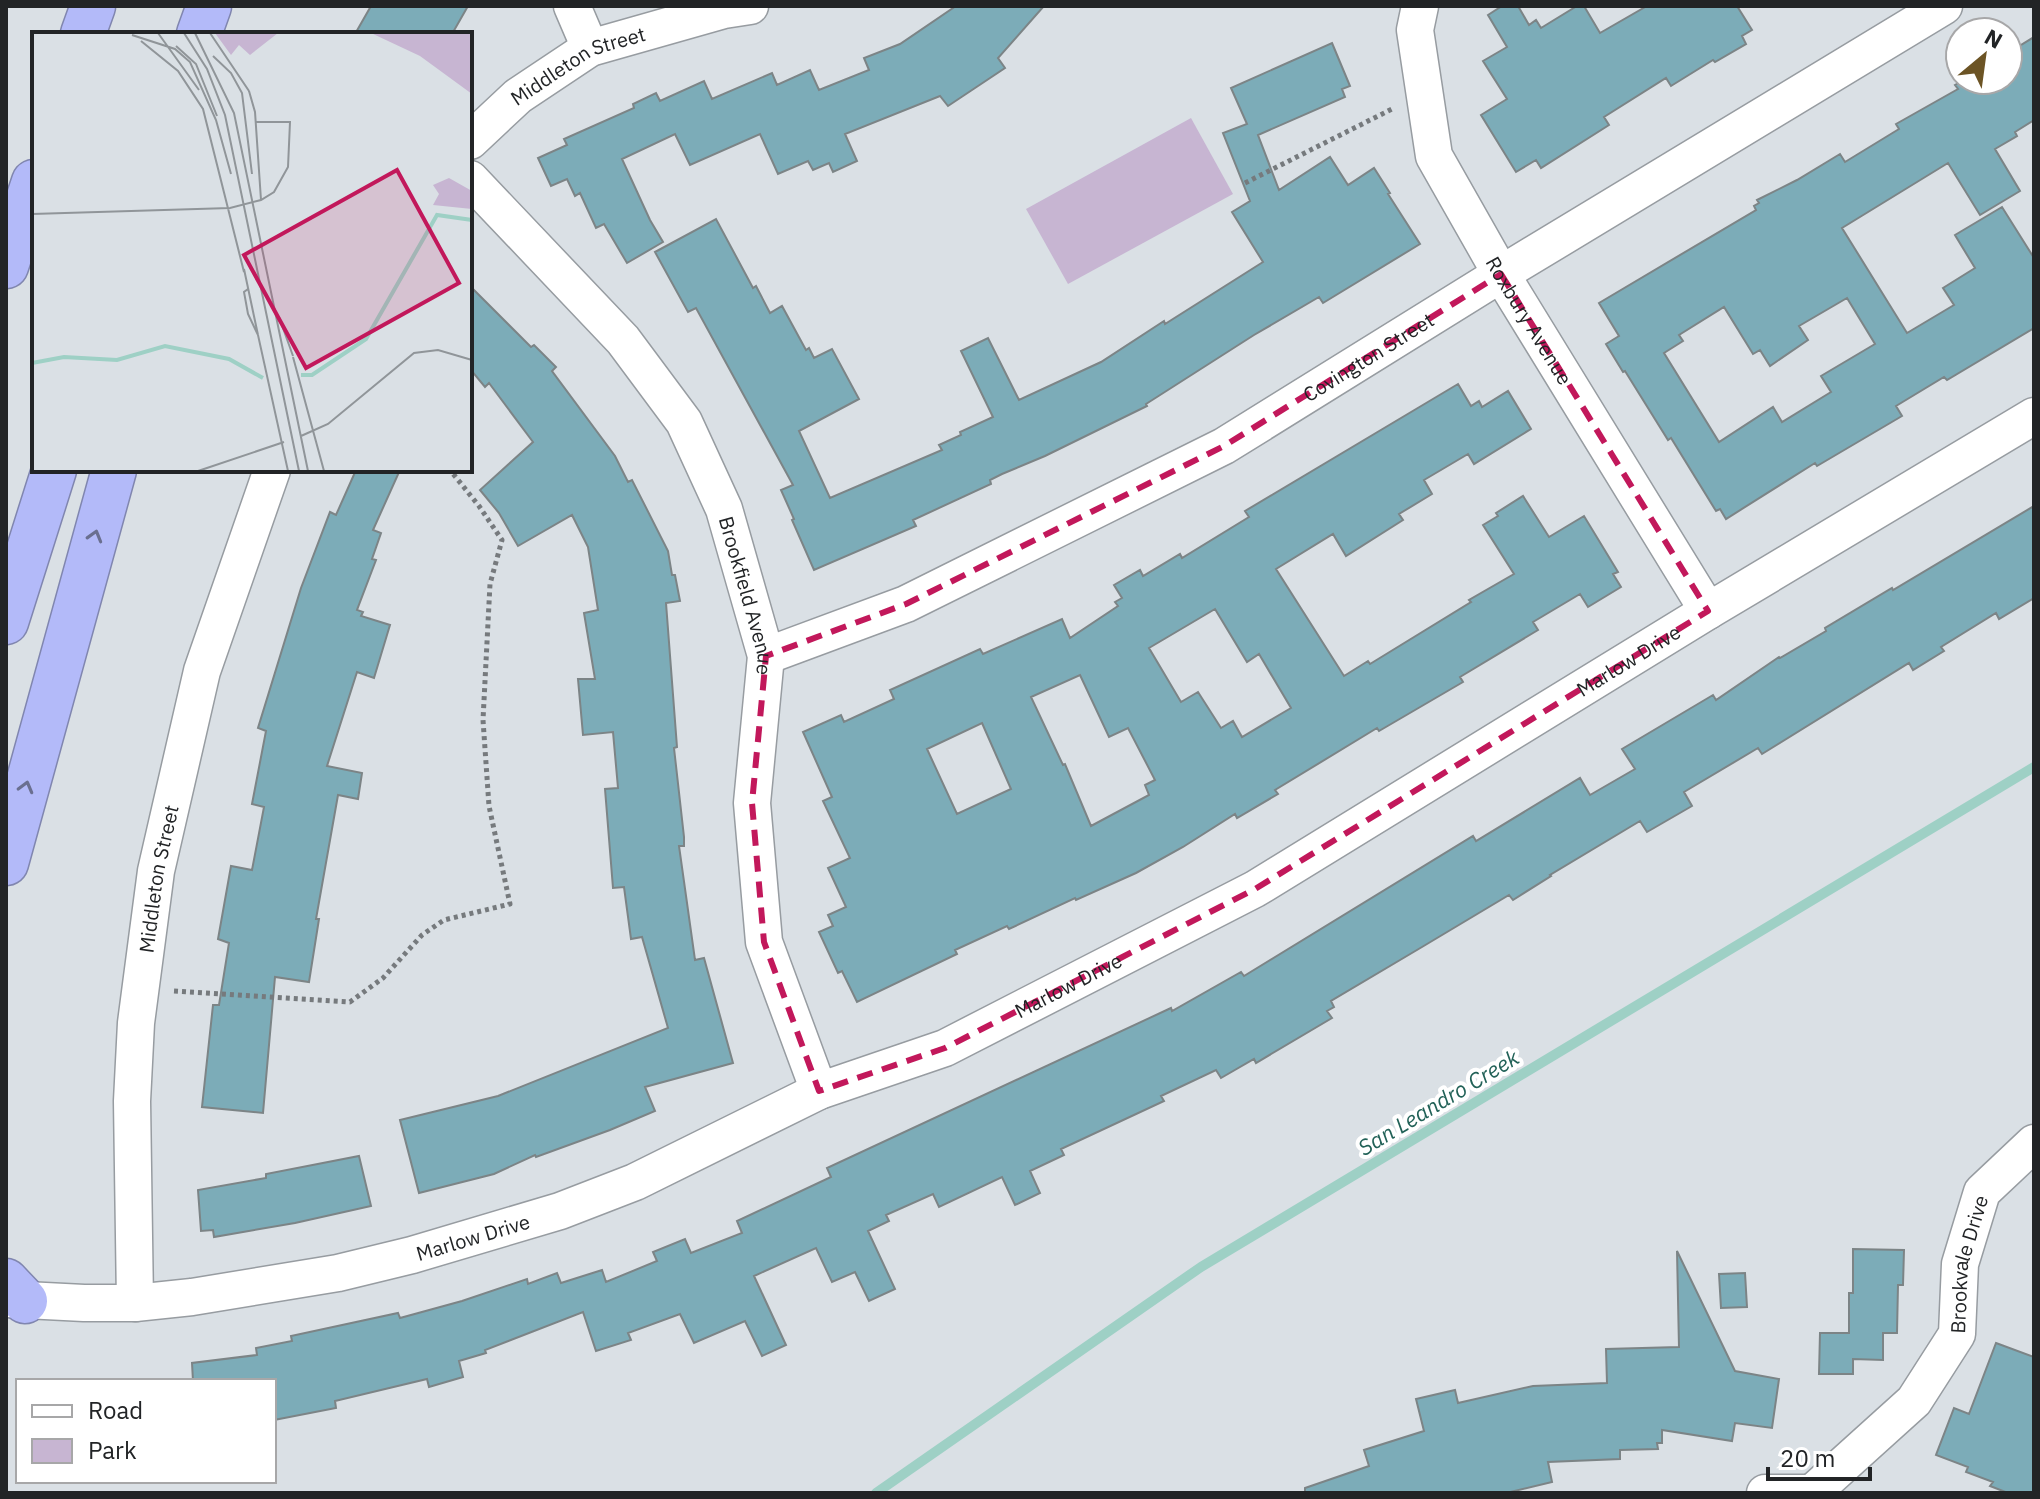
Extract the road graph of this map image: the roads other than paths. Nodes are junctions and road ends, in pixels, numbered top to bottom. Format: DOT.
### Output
graph roads {
  1 [pos="209,6"];
  2 [pos="572,6"];
  3 [pos="750,6"];
  4 [pos="1420,6"];
  5 [pos="1944,6"];
  6 [pos="200,32"];
  7 [pos="590,48"];
  8 [pos="472,139"];
  9 [pos="472,181"];
  10 [pos="32,188"];
  11 [pos="6,266"];
  12 [pos="1501,274"];
  13 [pos="2034,416"];
  14 [pos="53,472"];
  15 [pos="113,472"];
  16 [pos="271,472"];
  17 [pos="1708,611"];
  18 [pos="6,622"];
  19 [pos="766,656"];
  20 [pos="6,863"];
  21 [pos="819,1091"];
  22 [pos="2034,1143"];
  23 [pos="12,1294"];
  24 [pos="135,1303"];
  25 [pos="1765,1493"];
  26 [pos="1813,1493"];
  1 -- 6 [label="highway"];
  2 -- 7 [label="street"];
  3 -- 7 [label="street, Middleton Street"];
  4 -- 12 [label="street, Roxbury Avenue"];
  5 -- 12 [label="street, Covington Street"];
  7 -- 8 [label="street, Middleton Street"];
  9 -- 19 [label="street, Brookfield Avenue"];
  10 -- 11 [label="highway"];
  12 -- 17 [label="street, Roxbury Avenue"];
  12 -- 19 [label="street, Covington Street"];
  13 -- 17 [label="street, Marlow Drive"];
  14 -- 18 [label="highway"];
  20 -- 15 [label="highway, one-way"];
  16 -- 24 [label="street, Middleton Street"];
  17 -- 21 [label="street, Marlow Drive"];
  19 -- 21 [label="street, Brookfield Avenue"];
  21 -- 24 [label="street, Marlow Drive"];
  22 -- 26 [label="street, Brookvale Drive"];
  23 -- 24 [label="street, Marlow Drive"];
  25 -- 26 [label="street"];
}
